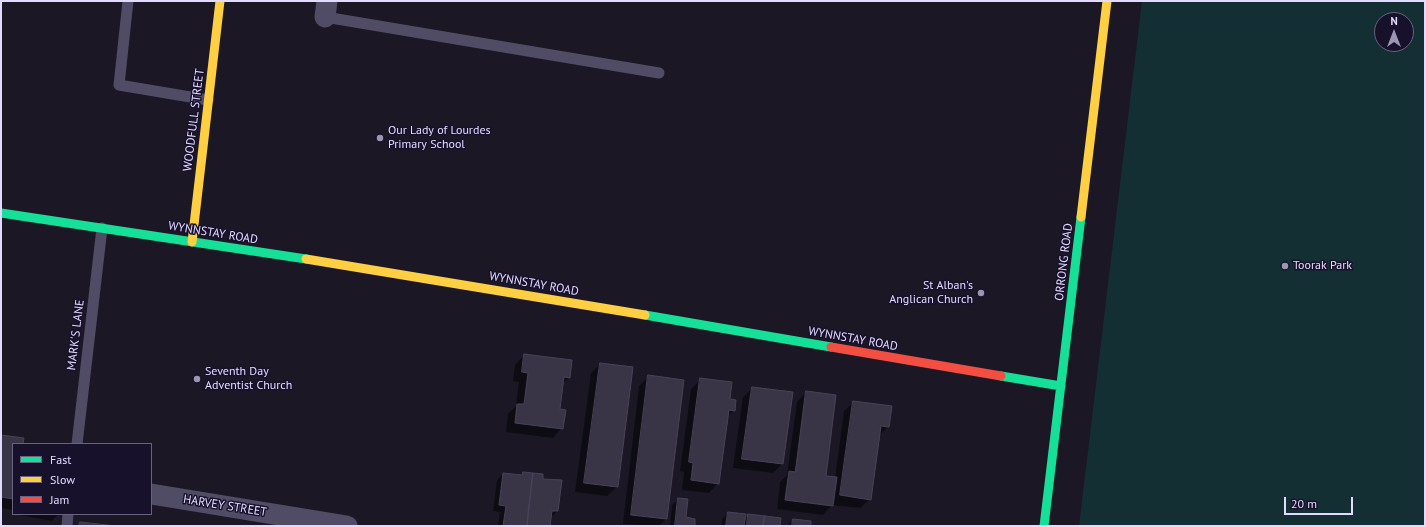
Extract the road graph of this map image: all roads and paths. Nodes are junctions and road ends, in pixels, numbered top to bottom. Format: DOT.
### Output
graph roads {
  1 [pos="128,1"];
  2 [pos="220,1"];
  3 [pos="1106,1"];
  4 [pos="326,9"];
  5 [pos="659,73"];
  6 [pos="208,100"];
  7 [pos="1,213"];
  8 [pos="102,228"];
  9 [pos="192,242"];
  10 [pos="1061,386"];
  11 [pos="77,443"];
  12 [pos="152,494"];
  13 [pos="68,515"];
  14 [pos="67,526"];
  15 [pos="347,526"];
  16 [pos="1044,526"];
  1 -- 6 [label="lane"];
  2 -- 6 [label="street, WOODFULL STREET"];
  3 -- 10 [label="street, ORRONG ROAD"];
  4 -- 5 [label="lane"];
  6 -- 9 [label="street, WOODFULL STREET"];
  7 -- 8 [label="street, WYNNSTAY ROAD"];
  8 -- 9 [label="street, WYNNSTAY ROAD"];
  8 -- 11 [label="lane, MARK'S LANE"];
  9 -- 10 [label="street, WYNNSTAY ROAD"];
  10 -- 16 [label="street, ORRONG ROAD"];
  12 -- 15 [label="street, HARVEY STREET"];
  13 -- 14 [label="lane"];
}
